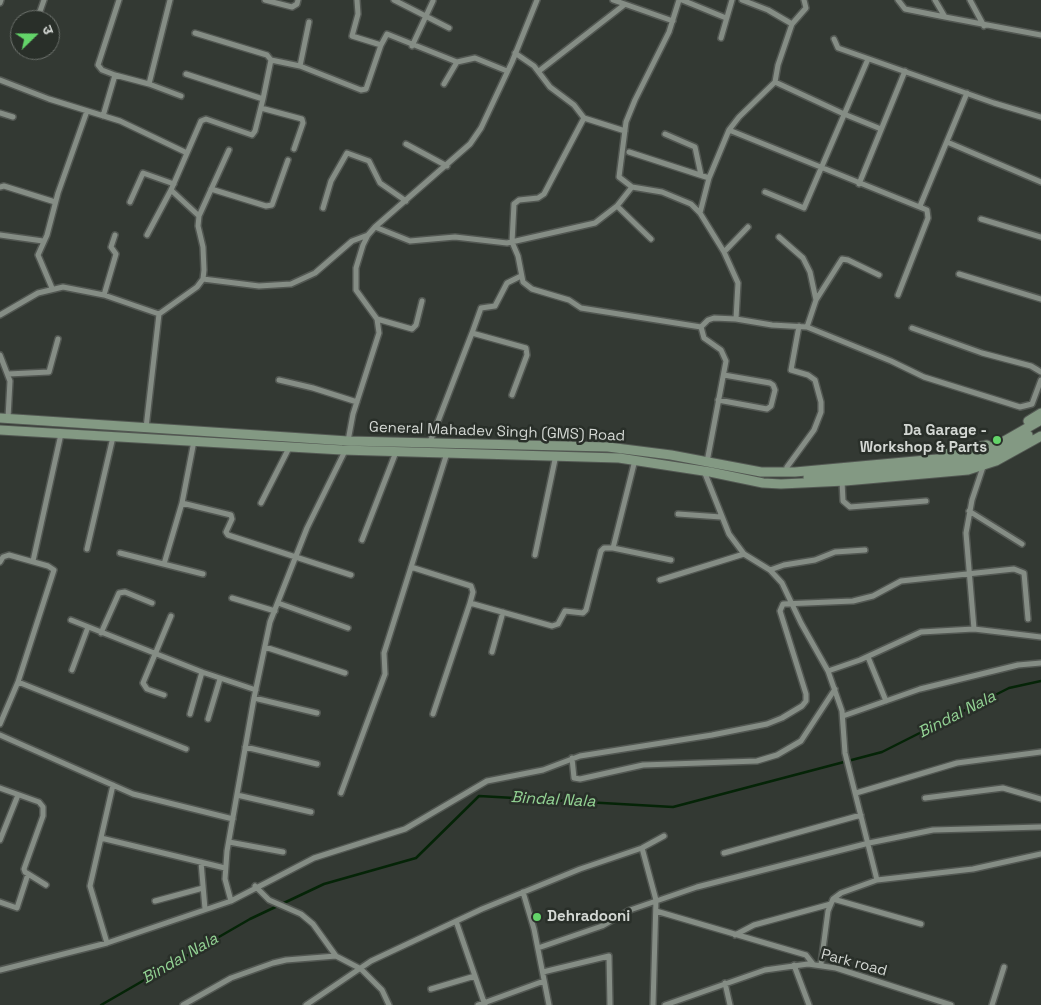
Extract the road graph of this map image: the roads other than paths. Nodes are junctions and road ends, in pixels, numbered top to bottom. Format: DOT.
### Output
graph roads {
  1 [pos="119,0"];
  2 [pos="170,0"];
  3 [pos="265,0"];
  4 [pos="298,0"];
  5 [pos="357,0"];
  6 [pos="394,0"];
  7 [pos="537,0"];
  8 [pos="613,0"];
  9 [pos="681,0"];
  10 [pos="732,0"];
  11 [pos="742,0"];
  12 [pos="804,0"];
  13 [pos="898,0"];
  14 [pos="935,0"];
  15 [pos="970,0"];
  16 [pos="433,1"];
  17 [pos="624,5"];
  18 [pos="426,16"];
  19 [pos="945,17"];
  20 [pos="726,18"];
  21 [pos="672,20"];
  22 [pos="309,22"];
  23 [pos="792,24"];
  24 [pos="984,26"];
  25 [pos="449,28"];
  26 [pos="196,33"];
  27 [pos="1041,35"];
  28 [pos="721,38"];
  29 [pos="834,39"];
  30 [pos="381,45"];
  31 [pos="412,46"];
  32 [pos="515,53"];
  33 [pos="868,59"];
  34 [pos="271,60"];
  35 [pos="457,62"];
  36 [pos="300,66"];
  37 [pos="507,71"];
  38 [pos="539,71"];
  39 [pos="905,71"];
  40 [pos="186,74"];
  41 [pos="115,75"];
  42 [pos="0,80"];
  43 [pos="775,82"];
  44 [pos="149,84"];
  45 [pos="444,84"];
  46 [pos="967,93"];
  47 [pos="181,96"];
  48 [pos="264,99"];
  49 [pos="261,108"];
  50 [pos="87,111"];
  51 [pos="0,113"];
  52 [pos="844,114"];
  53 [pos="103,116"];
  54 [pos="13,117"];
  55 [pos="1041,117"];
  56 [pos="584,118"];
  57 [pos="881,129"];
  58 [pos="729,130"];
  59 [pos="625,131"];
  60 [pos="666,134"];
  61 [pos="947,142"];
  62 [pos="406,144"];
  63 [pos="294,149"];
  64 [pos="229,150"];
  65 [pos="629,152"];
  66 [pos="187,153"];
  67 [pos="288,160"];
  68 [pos="447,166"];
  69 [pos="820,168"];
  70 [pos="701,175"];
  71 [pos="710,178"];
  72 [pos="1041,182"];
  73 [pos="859,184"];
  74 [pos="0,187"];
  75 [pos="172,187"];
  76 [pos="632,188"];
  77 [pos="211,189"];
  78 [pos="764,192"];
  79 [pos="406,201"];
  80 [pos="55,202"];
  81 [pos="130,202"];
  82 [pos="617,206"];
  83 [pos="920,206"];
  84 [pos="323,208"];
  85 [pos="700,212"];
  86 [pos="199,216"];
  87 [pos="981,219"];
  88 [pos="748,227"];
  89 [pos="375,228"];
  90 [pos="0,235"];
  91 [pos="115,235"];
  92 [pos="147,235"];
  93 [pos="368,235"];
  94 [pos="779,237"];
  95 [pos="1041,237"];
  96 [pos="651,238"];
  97 [pos="44,241"];
  98 [pos="512,242"];
  99 [pos="724,252"];
  100 [pos="959,274"];
  101 [pos="879,275"];
  102 [pos="521,276"];
  103 [pos="203,279"];
  104 [pos="52,288"];
  105 [pos="104,295"];
  106 [pos="898,295"];
  107 [pos="1041,299"];
  108 [pos="422,300"];
  109 [pos="816,300"];
  110 [pos="159,314"];
  111 [pos="0,315"];
  112 [pos="377,319"];
  113 [pos="736,319"];
  114 [pos="799,326"];
  115 [pos="701,327"];
  116 [pos="807,327"];
  117 [pos="912,328"];
  118 [pos="472,333"];
  119 [pos="58,339"];
  120 [pos="0,355"];
  121 [pos="1041,372"];
  122 [pos="8,374"];
  123 [pos="724,375"];
  124 [pos="279,380"];
  125 [pos="1041,380"];
  126 [pos="512,395"];
  127 [pos="718,400"];
  128 [pos="357,402"];
  129 [pos="1041,413"];
  130 [pos="4,418"];
  131 [pos="1041,420"];
  132 [pos="1041,426"];
  133 [pos="146,428"];
  134 [pos="0,430"];
  135 [pos="61,434"];
  136 [pos="113,437"];
  137 [pos="194,441"];
  138 [pos="1039,441"];
  139 [pos="430,442"];
  140 [pos="347,445"];
  141 [pos="290,446"];
  142 [pos="396,451"];
  143 [pos="447,452"];
  144 [pos="556,455"];
  145 [pos="635,460"];
  146 [pos="705,466"];
  147 [pos="787,467"];
  148 [pos="983,467"];
  149 [pos="756,476"];
  150 [pos="842,481"];
  151 [pos="926,501"];
  152 [pos="182,503"];
  153 [pos="261,503"];
  154 [pos="970,511"];
  155 [pos="678,514"];
  156 [pos="721,517"];
  157 [pos="362,540"];
  158 [pos="1022,544"];
  159 [pos="613,548"];
  160 [pos="87,549"];
  161 [pos="865,550"];
  162 [pos="120,553"];
  163 [pos="744,554"];
  164 [pos="535,555"];
  165 [pos="295,558"];
  166 [pos="671,560"];
  167 [pos="33,561"];
  168 [pos="0,562"];
  169 [pos="164,564"];
  170 [pos="411,566"];
  171 [pos="770,570"];
  172 [pos="203,574"];
  173 [pos="351,575"];
  174 [pos="968,575"];
  175 [pos="660,580"];
  176 [pos="232,598"];
  177 [pos="152,603"];
  178 [pos="278,603"];
  179 [pos="470,603"];
  180 [pos="791,603"];
  181 [pos="275,611"];
  182 [pos="503,612"];
  183 [pos="171,616"];
  184 [pos="1028,619"];
  185 [pos="71,620"];
  186 [pos="88,627"];
  187 [pos="348,628"];
  188 [pos="974,629"];
  189 [pos="101,633"];
  190 [pos="1041,637"];
  191 [pos="265,647"];
  192 [pos="492,652"];
  193 [pos="155,654"];
  194 [pos="868,657"];
  195 [pos="1041,662"];
  196 [pos="72,670"];
  197 [pos="828,671"];
  198 [pos="202,672"];
  199 [pos="345,673"];
  200 [pos="220,679"];
  201 [pos="18,682"];
  202 [pos="835,689"];
  203 [pos="256,690"];
  204 [pos="164,695"];
  205 [pos="254,698"];
  206 [pos="886,701"];
  207 [pos="317,713"];
  208 [pos="190,714"];
  209 [pos="433,714"];
  210 [pos="842,716"];
  211 [pos="208,720"];
  212 [pos="0,724"];
  213 [pos="0,735"];
  214 [pos="245,746"];
  215 [pos="186,749"];
  216 [pos="1041,752"];
  217 [pos="572,758"];
  218 [pos="317,764"];
  219 [pos="113,785"];
  220 [pos="0,788"];
  221 [pos="341,793"];
  222 [pos="856,793"];
  223 [pos="18,795"];
  224 [pos="237,795"];
  225 [pos="924,798"];
  226 [pos="1041,799"];
  227 [pos="311,812"];
  228 [pos="861,814"];
  229 [pos="233,819"];
  230 [pos="1041,827"];
  231 [pos="664,836"];
  232 [pos="100,838"];
  233 [pos="0,840"];
  234 [pos="229,842"];
  235 [pos="869,843"];
  236 [pos="642,848"];
  237 [pos="283,852"];
  238 [pos="724,853"];
  239 [pos="1041,854"];
  240 [pos="201,862"];
  241 [pos="225,868"];
  242 [pos="28,874"];
  243 [pos="877,880"];
  244 [pos="46,884"];
  245 [pos="255,886"];
  246 [pos="203,888"];
  247 [pos="523,892"];
  248 [pos="231,900"];
  249 [pos="656,900"];
  250 [pos="155,901"];
  251 [pos="0,902"];
  252 [pos="832,902"];
  253 [pos="205,909"];
  254 [pos="656,911"];
  255 [pos="456,921"];
  256 [pos="921,924"];
  257 [pos="735,935"];
  258 [pos="107,943"];
  259 [pos="538,948"];
  260 [pos="336,956"];
  261 [pos="813,964"];
  262 [pos="821,964"];
  263 [pos="794,965"];
  264 [pos="1004,967"];
  265 [pos="361,969"];
  266 [pos="0,970"];
  267 [pos="543,972"];
  268 [pos="475,976"];
  269 [pos="544,981"];
  270 [pos="725,983"];
  271 [pos="431,989"];
  272 [pos="484,1004"];
  273 [pos="183,1005"];
  274 [pos="306,1005"];
  275 [pos="389,1005"];
  276 [pos="478,1005"];
  277 [pos="549,1005"];
  278 [pos="610,1005"];
  279 [pos="653,1005"];
  280 [pos="665,1005"];
  281 [pos="730,1005"];
  282 [pos="809,1005"];
  283 [pos="951,1005"];
  284 [pos="992,1005"];
  1 -- 41 [label="street"];
  2 -- 44 [label="street"];
  3 -- 4 [label="street"];
  5 -- 30 [label="street"];
  6 -- 18 [label="street"];
  7 -- 32 [label="street"];
  8 -- 17 [label="street"];
  9 -- 20 [label="street"];
  9 -- 21 [label="street"];
  10 -- 20 [label="street"];
  11 -- 23 [label="street"];
  12 -- 23 [label="street"];
  13 -- 19 [label="street"];
  14 -- 19 [label="street"];
  15 -- 24 [label="street"];
  16 -- 18 [label="street"];
  17 -- 21 [label="street"];
  17 -- 38 [label="street"];
  18 -- 25 [label="street"];
  18 -- 31 [label="street"];
  19 -- 24 [label="street"];
  20 -- 28 [label="street"];
  21 -- 59 [label="street"];
  22 -- 36 [label="street"];
  23 -- 43 [label="street"];
  24 -- 27 [label="street"];
  26 -- 34 [label="street"];
  29 -- 33 [label="street"];
  30 -- 31 [label="street"];
  30 -- 36 [label="street"];
  31 -- 35 [label="street"];
  32 -- 37 [label="street"];
  32 -- 38 [label="street"];
  33 -- 39 [label="street"];
  33 -- 52 [label="street"];
  34 -- 36 [label="street"];
  34 -- 48 [label="street"];
  35 -- 37 [label="street"];
  35 -- 45 [label="street"];
  37 -- 68 [label="street"];
  38 -- 56 [label="street"];
  39 -- 46 [label="street"];
  39 -- 57 [label="street"];
  40 -- 48 [label="street"];
  41 -- 44 [label="street"];
  41 -- 53 [label="street"];
  42 -- 50 [label="street"];
  43 -- 52 [label="street"];
  43 -- 58 [label="street"];
  44 -- 47 [label="street"];
  46 -- 55 [label="street"];
  46 -- 61 [label="street"];
  48 -- 49 [label="street"];
  49 -- 63 [label="street"];
  49 -- 66 [label="street"];
  50 -- 53 [label="street"];
  50 -- 80 [label="street"];
  51 -- 54 [label="street"];
  52 -- 57 [label="street"];
  52 -- 69 [label="street"];
  53 -- 66 [label="street"];
  56 -- 59 [label="street"];
  56 -- 98 [label="street"];
  57 -- 73 [label="street"];
  58 -- 69 [label="street"];
  58 -- 71 [label="street"];
  59 -- 76 [label="street"];
  60 -- 70 [label="street"];
  61 -- 72 [label="street"];
  61 -- 83 [label="street"];
  62 -- 68 [label="street"];
  64 -- 77 [label="street"];
  65 -- 70 [label="street"];
  66 -- 75 [label="street"];
  67 -- 77 [label="street"];
  68 -- 79 [label="street"];
  69 -- 73 [label="street"];
  69 -- 78 [label="street"];
  70 -- 71 [label="street"];
  71 -- 85 [label="street"];
  73 -- 83 [label="street"];
  74 -- 80 [label="street"];
  75 -- 81 [label="street"];
  75 -- 86 [label="street"];
  75 -- 92 [label="street"];
  76 -- 82 [label="street"];
  76 -- 85 [label="street"];
  77 -- 86 [label="street"];
  79 -- 84 [label="street"];
  79 -- 89 [label="street"];
  80 -- 97 [label="street"];
  82 -- 96 [label="street"];
  82 -- 98 [label="street"];
  83 -- 106 [label="street"];
  85 -- 99 [label="street"];
  86 -- 103 [label="street"];
  87 -- 95 [label="street"];
  88 -- 99 [label="street"];
  89 -- 93 [label="street"];
  89 -- 98 [label="street"];
  90 -- 97 [label="street"];
  91 -- 105 [label="street"];
  93 -- 103 [label="street"];
  93 -- 112 [label="street"];
  94 -- 109 [label="street"];
  97 -- 104 [label="street"];
  98 -- 102 [label="street"];
  99 -- 113 [label="street"];
  100 -- 107 [label="street"];
  101 -- 109 [label="street"];
  102 -- 115 [label="street"];
  102 -- 118 [label="street"];
  103 -- 110 [label="street"];
  104 -- 105 [label="street"];
  104 -- 111 [label="street"];
  105 -- 110 [label="street"];
  108 -- 112 [label="street"];
  109 -- 116 [label="street"];
  110 -- 133 [label="street"];
  112 -- 128 [label="street"];
  113 -- 114 [label="street"];
  113 -- 115 [label="street"];
  114 -- 116 [label="street"];
  114 -- 147 [label="street"];
  115 -- 123 [label="street"];
  116 -- 125 [label="street"];
  117 -- 121 [label="street"];
  118 -- 126 [label="street"];
  118 -- 139 [label="street"];
  119 -- 122 [label="street"];
  120 -- 122 [label="street"];
  122 -- 130 [label="street"];
  123 -- 127 [label="street"];
  123 -- 127 [label="street"];
  124 -- 128 [label="street"];
  127 -- 146 [label="street"];
  128 -- 140 [label="street"];
  129 -- 147 [label="street, General Mahadev Singh (GMS) Road"];
  130 -- 133 [label="street, General Mahadev Singh (GMS) Road"];
  131 -- 149 [label="street"];
  132 -- 149 [label="street"];
  133 -- 140 [label="street, General Mahadev Singh (GMS) Road"];
  134 -- 135 [label="street"];
  135 -- 136 [label="street"];
  135 -- 167 [label="street"];
  136 -- 137 [label="street"];
  136 -- 160 [label="street"];
  137 -- 141 [label="street"];
  137 -- 152 [label="street"];
  138 -- 148 [label="street, General Mahadev Singh (GMS) Road"];
  139 -- 140 [label="street, General Mahadev Singh (GMS) Road"];
  139 -- 146 [label="street, General Mahadev Singh (GMS) Road"];
  140 -- 141 [label="street"];
  140 -- 142 [label="street"];
  140 -- 165 [label="street"];
  141 -- 153 [label="street"];
  142 -- 143 [label="street"];
  142 -- 157 [label="street"];
  143 -- 144 [label="street"];
  143 -- 170 [label="street"];
  144 -- 145 [label="street"];
  144 -- 164 [label="street"];
  145 -- 146 [label="street"];
  145 -- 159 [label="street"];
  146 -- 149 [label="street, General Mahadev Singh (GMS) Road"];
  146 -- 156 [label="street"];
  147 -- 149 [label="street, General Mahadev Singh (GMS) Road"];
  148 -- 150 [label="street, General Mahadev Singh (GMS) Road"];
  148 -- 154 [label="street"];
  149 -- 150 [label="street, General Mahadev Singh (GMS) Road"];
  150 -- 151 [label="street"];
  152 -- 165 [label="street"];
  152 -- 169 [label="street"];
  154 -- 158 [label="street"];
  154 -- 174 [label="street"];
  155 -- 156 [label="street"];
  156 -- 163 [label="street"];
  159 -- 166 [label="street"];
  159 -- 182 [label="street"];
  161 -- 171 [label="street"];
  162 -- 169 [label="street"];
  163 -- 171 [label="street"];
  163 -- 175 [label="street"];
  165 -- 173 [label="street"];
  165 -- 178 [label="street"];
  167 -- 168 [label="street"];
  167 -- 201 [label="street"];
  169 -- 172 [label="street"];
  170 -- 179 [label="street"];
  170 -- 221 [label="street"];
  171 -- 180 [label="street"];
  174 -- 180 [label="street"];
  174 -- 184 [label="street"];
  174 -- 188 [label="street"];
  176 -- 181 [label="street"];
  177 -- 189 [label="street"];
  178 -- 181 [label="street"];
  178 -- 187 [label="street"];
  179 -- 182 [label="street"];
  179 -- 209 [label="street"];
  180 -- 197 [label="street"];
  180 -- 217 [label="street"];
  181 -- 191 [label="street"];
  182 -- 192 [label="street"];
  183 -- 193 [label="street"];
  185 -- 186 [label="street"];
  186 -- 189 [label="street"];
  186 -- 196 [label="street"];
  188 -- 190 [label="street"];
  188 -- 194 [label="street"];
  189 -- 193 [label="street"];
  191 -- 199 [label="street"];
  191 -- 203 [label="street"];
  193 -- 198 [label="street"];
  193 -- 204 [label="street"];
  194 -- 197 [label="street"];
  194 -- 206 [label="street"];
  195 -- 206 [label="street"];
  197 -- 202 [label="street"];
  198 -- 200 [label="street"];
  198 -- 208 [label="street"];
  200 -- 203 [label="street"];
  200 -- 211 [label="street"];
  201 -- 212 [label="street"];
  201 -- 215 [label="street"];
  202 -- 210 [label="street"];
  202 -- 217 [label="street"];
  203 -- 205 [label="street"];
  205 -- 207 [label="street"];
  205 -- 214 [label="street"];
  206 -- 210 [label="street"];
  210 -- 222 [label="street"];
  213 -- 219 [label="street"];
  214 -- 218 [label="street"];
  214 -- 224 [label="street"];
  216 -- 222 [label="street"];
  217 -- 245 [label="street"];
  219 -- 229 [label="street"];
  219 -- 232 [label="street"];
  220 -- 223 [label="street"];
  222 -- 228 [label="street"];
  223 -- 233 [label="street"];
  223 -- 242 [label="street"];
  224 -- 227 [label="street"];
  224 -- 229 [label="street"];
  225 -- 226 [label="street"];
  228 -- 235 [label="street"];
  228 -- 238 [label="street"];
  229 -- 234 [label="street"];
  230 -- 235 [label="street"];
  231 -- 236 [label="street"];
  232 -- 240 [label="street"];
  232 -- 258 [label="street"];
  234 -- 237 [label="street"];
  234 -- 241 [label="street"];
  235 -- 243 [label="street"];
  235 -- 249 [label="street"];
  236 -- 247 [label="street"];
  236 -- 249 [label="street"];
  239 -- 243 [label="street"];
  240 -- 241 [label="street"];
  240 -- 246 [label="street"];
  241 -- 248 [label="street"];
  242 -- 244 [label="street"];
  242 -- 251 [label="street"];
  243 -- 252 [label="street"];
  245 -- 248 [label="street"];
  245 -- 260 [label="street"];
  246 -- 250 [label="street"];
  246 -- 253 [label="street"];
  247 -- 255 [label="street"];
  247 -- 259 [label="street"];
  248 -- 253 [label="street"];
  249 -- 254 [label="street"];
  249 -- 259 [label="street"];
  252 -- 256 [label="street"];
  252 -- 257 [label="street"];
  252 -- 262 [label="street"];
  253 -- 258 [label="street"];
  254 -- 257 [label="street"];
  254 -- 279 [label="street"];
  255 -- 265 [label="street"];
  255 -- 268 [label="street"];
  257 -- 261 [label="street"];
  258 -- 266 [label="street"];
  259 -- 267 [label="street"];
  260 -- 265 [label="street"];
  260 -- 273 [label="street"];
  261 -- 262 [label="street, Park road"];
  261 -- 263 [label="street, Park road"];
  262 -- 283 [label="street, Park road"];
  263 -- 270 [label="street, Park road"];
  263 -- 282 [label="street"];
  264 -- 284 [label="street"];
  265 -- 274 [label="street"];
  265 -- 275 [label="street"];
  267 -- 269 [label="street"];
  267 -- 278 [label="street"];
  268 -- 271 [label="street"];
  268 -- 272 [label="street"];
  269 -- 272 [label="street"];
  269 -- 277 [label="street"];
  270 -- 280 [label="street, Park road"];
  270 -- 281 [label="street"];
  272 -- 276 [label="street"];
}
